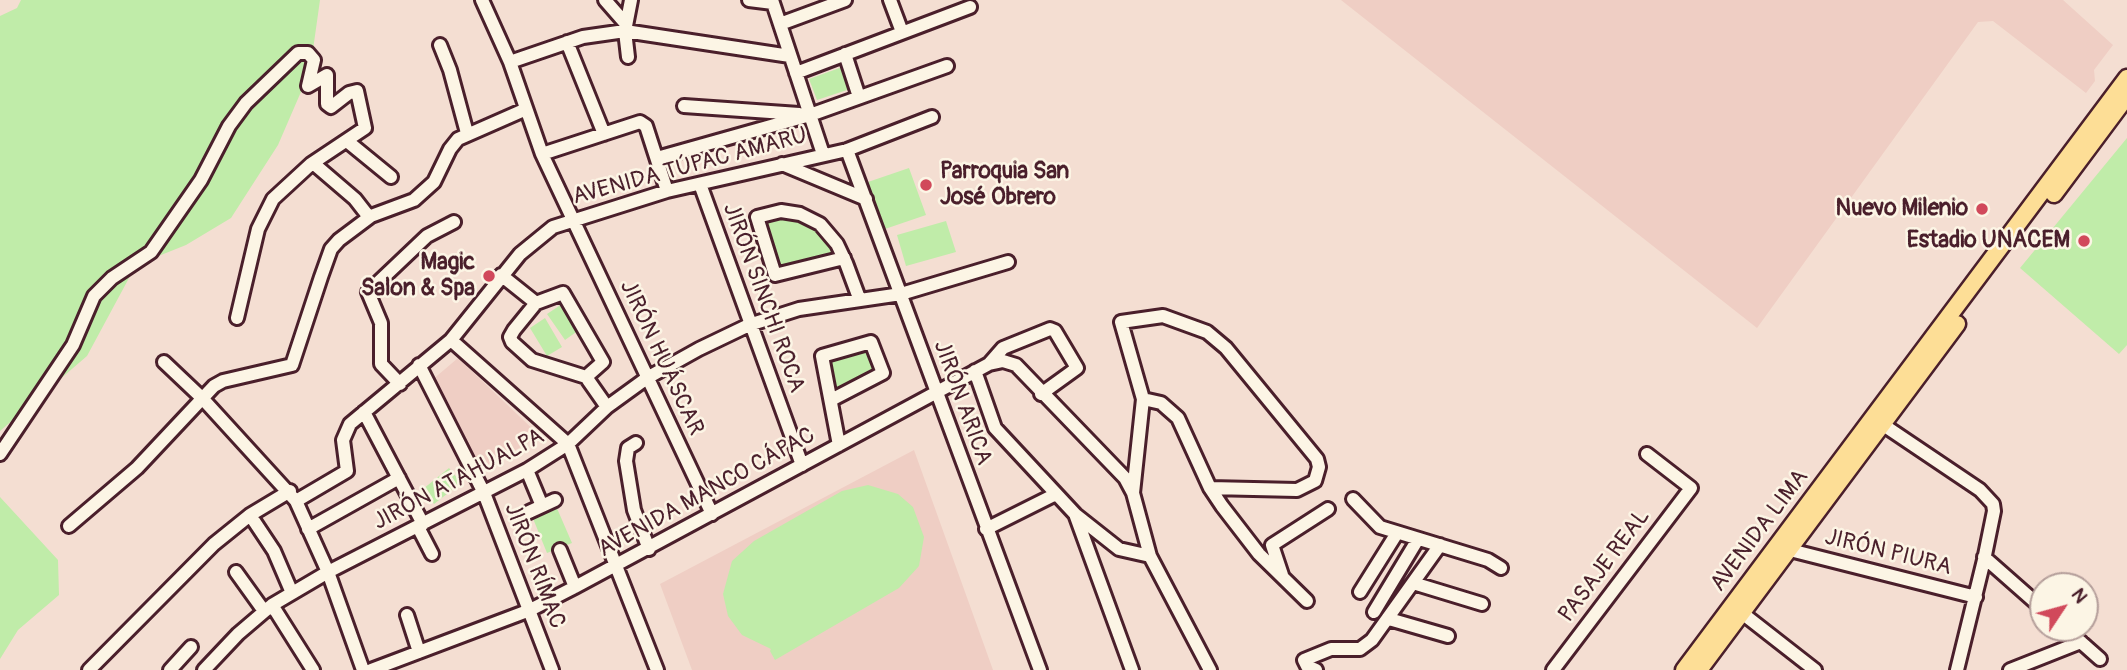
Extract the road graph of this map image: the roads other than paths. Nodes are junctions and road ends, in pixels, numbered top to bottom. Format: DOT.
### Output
graph roads {
  1 [pos="482,0"];
  2 [pos="604,0"];
  3 [pos="631,0"];
  4 [pos="749,0"];
  5 [pos="845,0"];
  6 [pos="890,0"];
  7 [pos="772,1"];
  8 [pos="970,7"];
  9 [pos="779,24"];
  10 [pos="626,27"];
  11 [pos="902,32"];
  12 [pos="568,42"];
  13 [pos="440,46"];
  14 [pos="845,54"];
  15 [pos="790,56"];
  16 [pos="628,57"];
  17 [pos="510,62"];
  18 [pos="947,66"];
  19 [pos="796,73"];
  20 [pos="2127,78"];
  21 [pos="859,97"];
  22 [pos="2120,99"];
  23 [pos="684,106"];
  24 [pos="524,110"];
  25 [pos="810,115"];
  26 [pos="932,117"];
  27 [pos="467,134"];
  28 [pos="604,134"];
  29 [pos="347,141"];
  30 [pos="847,150"];
  31 [pos="823,154"];
  32 [pos="542,155"];
  33 [pos="657,158"];
  34 [pos="313,163"];
  35 [pos="782,164"];
  36 [pos="391,177"];
  37 [pos="700,184"];
  38 [pos="667,191"];
  39 [pos="866,199"];
  40 [pos="369,217"];
  41 [pos="572,219"];
  42 [pos="454,222"];
  43 [pos="844,258"];
  44 [pos="1009,262"];
  45 [pos="501,275"];
  46 [pos="901,294"];
  47 [pos="859,298"];
  48 [pos="536,303"];
  49 [pos="237,318"];
  50 [pos="749,325"];
  51 [pos="451,340"];
  52 [pos="164,362"];
  53 [pos="989,364"];
  54 [pos="419,365"];
  55 [pos="975,371"];
  56 [pos="586,377"];
  57 [pos="647,378"];
  58 [pos="400,384"];
  59 [pos="936,393"];
  60 [pos="1041,394"];
  61 [pos="202,398"];
  62 [pos="1143,399"];
  63 [pos="831,400"];
  64 [pos="607,407"];
  65 [pos="363,412"];
  66 [pos="1877,421"];
  67 [pos="636,443"];
  68 [pos="568,444"];
  69 [pos="839,445"];
  70 [pos="0,454"];
  71 [pos="1647,454"];
  72 [pos="802,465"];
  73 [pos="527,470"];
  74 [pos="399,478"];
  75 [pos="1210,488"];
  76 [pos="484,493"];
  77 [pos="1133,493"];
  78 [pos="1056,494"];
  79 [pos="293,496"];
  80 [pos="1353,499"];
  81 [pos="555,500"];
  82 [pos="542,506"];
  83 [pos="1328,509"];
  84 [pos="529,512"];
  85 [pos="712,514"];
  86 [pos="1075,514"];
  87 [pos="250,515"];
  88 [pos="420,525"];
  89 [pos="69,526"];
  90 [pos="986,528"];
  91 [pos="308,529"];
  92 [pos="1398,533"];
  93 [pos="1418,539"];
  94 [pos="1110,543"];
  95 [pos="1440,545"];
  96 [pos="649,549"];
  97 [pos="560,550"];
  98 [pos="1790,550"];
  99 [pos="432,554"];
  100 [pos="1090,555"];
  101 [pos="1150,556"];
  102 [pos="1984,557"];
  103 [pos="617,566"];
  104 [pos="1501,568"];
  105 [pos="236,572"];
  106 [pos="328,572"];
  107 [pos="1282,576"];
  108 [pos="1413,583"];
  109 [pos="575,587"];
  110 [pos="1360,592"];
  111 [pos="292,593"];
  112 [pos="2029,596"];
  113 [pos="1976,597"];
  114 [pos="1307,601"];
  115 [pos="1482,604"];
  116 [pos="268,608"];
  117 [pos="530,610"];
  118 [pos="1374,611"];
  119 [pos="1742,613"];
  120 [pos="407,615"];
  121 [pos="1389,619"];
  122 [pos="1448,636"];
  123 [pos="2081,642"];
  124 [pos="191,647"];
  125 [pos="419,652"];
  126 [pos="2100,659"];
  127 [pos="89,670"];
  128 [pos="170,670"];
  129 [pos="204,670"];
  130 [pos="313,670"];
  131 [pos="363,670"];
  132 [pos="370,670"];
  133 [pos="552,670"];
  134 [pos="657,670"];
  135 [pos="1040,670"];
  136 [pos="1132,670"];
  137 [pos="1210,670"];
  138 [pos="1316,670"];
  139 [pos="1553,670"];
  140 [pos="1684,670"];
  141 [pos="1699,670"];
  142 [pos="1815,670"];
  143 [pos="1957,670"];
  144 [pos="2010,670"];
  1 -- 17 [label="street, JIRÓN HUÁSCAR"];
  2 -- 10 [label="street"];
  3 -- 10 [label="street"];
  4 -- 7 [label="street"];
  5 -- 9 [label="street"];
  6 -- 11 [label="street"];
  7 -- 9 [label="street"];
  8 -- 11 [label="street"];
  9 -- 15 [label="street"];
  10 -- 12 [label="street"];
  10 -- 15 [label="street"];
  10 -- 16 [label="street"];
  11 -- 14 [label="street"];
  12 -- 17 [label="street"];
  12 -- 28 [label="street"];
  13 -- 27 [label="street"];
  14 -- 19 [label="street"];
  14 -- 21 [label="street"];
  15 -- 19 [label="street"];
  17 -- 24 [label="street, JIRÓN HUÁSCAR"];
  18 -- 21 [label="street"];
  19 -- 25 [label="street"];
  20 -- 22 [label="main road"];
  21 -- 25 [label="street"];
  22 -- 66 [label="main road"];
  23 -- 25 [label="street"];
  24 -- 27 [label="street"];
  24 -- 32 [label="street, JIRÓN HUÁSCAR"];
  25 -- 31 [label="street"];
  25 -- 33 [label="street"];
  26 -- 30 [label="street, AVENIDA TÚPAC AMARU"];
  27 -- 40 [label="street"];
  28 -- 32 [label="street"];
  28 -- 33 [label="street"];
  29 -- 34 [label="street"];
  29 -- 36 [label="street"];
  29 -- 70 [label="street"];
  30 -- 31 [label="street, AVENIDA TÚPAC AMARU"];
  30 -- 39 [label="street, JIRÓN ARICA"];
  31 -- 35 [label="street, AVENIDA TÚPAC AMARU"];
  32 -- 41 [label="street, JIRÓN HUÁSCAR"];
  33 -- 38 [label="street"];
  34 -- 40 [label="street"];
  34 -- 49 [label="street"];
  35 -- 37 [label="street, AVENIDA TÚPAC AMARU"];
  35 -- 39 [label="street"];
  37 -- 38 [label="street, AVENIDA TÚPAC AMARU"];
  37 -- 50 [label="street, JIRÓN SINCHI ROCA"];
  38 -- 41 [label="street, AVENIDA TÚPAC AMARU"];
  39 -- 46 [label="street, JIRÓN ARICA"];
  40 -- 61 [label="street"];
  41 -- 45 [label="street, AVENIDA TÚPAC AMARU"];
  41 -- 57 [label="street, JIRÓN HUÁSCAR"];
  42 -- 58 [label="street"];
  43 -- 43 [label="street"];
  43 -- 47 [label="street"];
  44 -- 46 [label="street, JIRÓN ATAHUALPA"];
  45 -- 48 [label="street"];
  45 -- 51 [label="street, AVENIDA TÚPAC AMARU"];
  46 -- 47 [label="street, JIRÓN ATAHUALPA"];
  46 -- 59 [label="street, JIRÓN ARICA"];
  47 -- 50 [label="street, JIRÓN ATAHUALPA"];
  48 -- 56 [label="street"];
  48 -- 56 [label="street"];
  50 -- 57 [label="street, JIRÓN ATAHUALPA"];
  50 -- 72 [label="street, JIRÓN SINCHI ROCA"];
  51 -- 54 [label="street, AVENIDA TÚPAC AMARU"];
  51 -- 68 [label="street"];
  52 -- 61 [label="street"];
  53 -- 55 [label="street, AVENIDA MANCO CÁPAC"];
  53 -- 60 [label="street"];
  53 -- 60 [label="street, AVENIDA MANCO CÁPAC"];
  54 -- 58 [label="street, AVENIDA TÚPAC AMARU"];
  54 -- 76 [label="street, JIRÓN RÍMAC"];
  55 -- 59 [label="street, AVENIDA MANCO CÁPAC"];
  55 -- 78 [label="street"];
  56 -- 64 [label="street"];
  57 -- 64 [label="street, JIRÓN ATAHUALPA"];
  57 -- 85 [label="street, JIRÓN HUÁSCAR"];
  58 -- 65 [label="street, AVENIDA TÚPAC AMARU"];
  59 -- 69 [label="street, AVENIDA MANCO CÁPAC"];
  59 -- 90 [label="street, JIRÓN ARICA"];
  60 -- 77 [label="street"];
  61 -- 79 [label="street"];
  61 -- 89 [label="street"];
  62 -- 75 [label="street"];
  62 -- 75 [label="street"];
  62 -- 77 [label="street"];
  63 -- 63 [label="street"];
  63 -- 69 [label="street"];
  64 -- 68 [label="street, JIRÓN ATAHUALPA"];
  65 -- 74 [label="street"];
  65 -- 79 [label="street, AVENIDA TÚPAC AMARU"];
  66 -- 98 [label="main road, AVENIDA LIMA"];
  66 -- 102 [label="street"];
  66 -- 140 [label="main road, AVENIDA LIMA"];
  67 -- 96 [label="street"];
  68 -- 73 [label="street, JIRÓN ATAHUALPA"];
  68 -- 103 [label="street"];
  69 -- 72 [label="street, AVENIDA MANCO CÁPAC"];
  71 -- 139 [label="street, PASAJE REAL"];
  72 -- 85 [label="street, AVENIDA MANCO CÁPAC"];
  73 -- 76 [label="street, JIRÓN ATAHUALPA"];
  73 -- 82 [label="street"];
  74 -- 88 [label="street"];
  74 -- 91 [label="street"];
  75 -- 107 [label="street"];
  76 -- 88 [label="street, JIRÓN ATAHUALPA"];
  76 -- 117 [label="street, JIRÓN RÍMAC"];
  77 -- 101 [label="street"];
  78 -- 86 [label="street"];
  78 -- 90 [label="street"];
  79 -- 87 [label="street"];
  79 -- 91 [label="street"];
  80 -- 92 [label="street"];
  81 -- 82 [label="street"];
  82 -- 84 [label="street"];
  83 -- 107 [label="street"];
  85 -- 96 [label="street, AVENIDA MANCO CÁPAC"];
  86 -- 94 [label="street"];
  86 -- 100 [label="street"];
  87 -- 111 [label="street"];
  87 -- 127 [label="street"];
  88 -- 99 [label="street"];
  88 -- 106 [label="street, JIRÓN ATAHUALPA"];
  90 -- 135 [label="street, JIRÓN ARICA"];
  91 -- 106 [label="street"];
  92 -- 93 [label="street"];
  92 -- 110 [label="street"];
  93 -- 95 [label="street"];
  93 -- 118 [label="street"];
  94 -- 100 [label="street"];
  94 -- 101 [label="street"];
  95 -- 104 [label="street"];
  95 -- 108 [label="street"];
  96 -- 103 [label="street, AVENIDA MANCO CÁPAC"];
  97 -- 109 [label="street"];
  98 -- 113 [label="street, JIRÓN PIURA"];
  98 -- 119 [label="main road, AVENIDA LIMA"];
  100 -- 136 [label="street"];
  101 -- 137 [label="street"];
  102 -- 112 [label="street"];
  102 -- 113 [label="street"];
  103 -- 109 [label="street, AVENIDA MANCO CÁPAC"];
  103 -- 134 [label="street"];
  105 -- 116 [label="street"];
  106 -- 111 [label="street, JIRÓN ATAHUALPA"];
  106 -- 131 [label="street"];
  107 -- 114 [label="street"];
  108 -- 115 [label="street"];
  108 -- 121 [label="street"];
  109 -- 117 [label="street, AVENIDA MANCO CÁPAC"];
  111 -- 116 [label="street, JIRÓN ATAHUALPA"];
  113 -- 143 [label="street"];
  116 -- 129 [label="street, JIRÓN ATAHUALPA"];
  116 -- 130 [label="street"];
  117 -- 125 [label="street, AVENIDA MANCO CÁPAC"];
  117 -- 133 [label="street, JIRÓN RÍMAC"];
  119 -- 141 [label="main road, AVENIDA LIMA"];
  119 -- 142 [label="street"];
  120 -- 125 [label="street"];
  121 -- 122 [label="street"];
  121 -- 138 [label="street"];
  123 -- 126 [label="street"];
  123 -- 144 [label="street"];
  124 -- 128 [label="street"];
  125 -- 132 [label="street, AVENIDA MANCO CÁPAC"];
}
